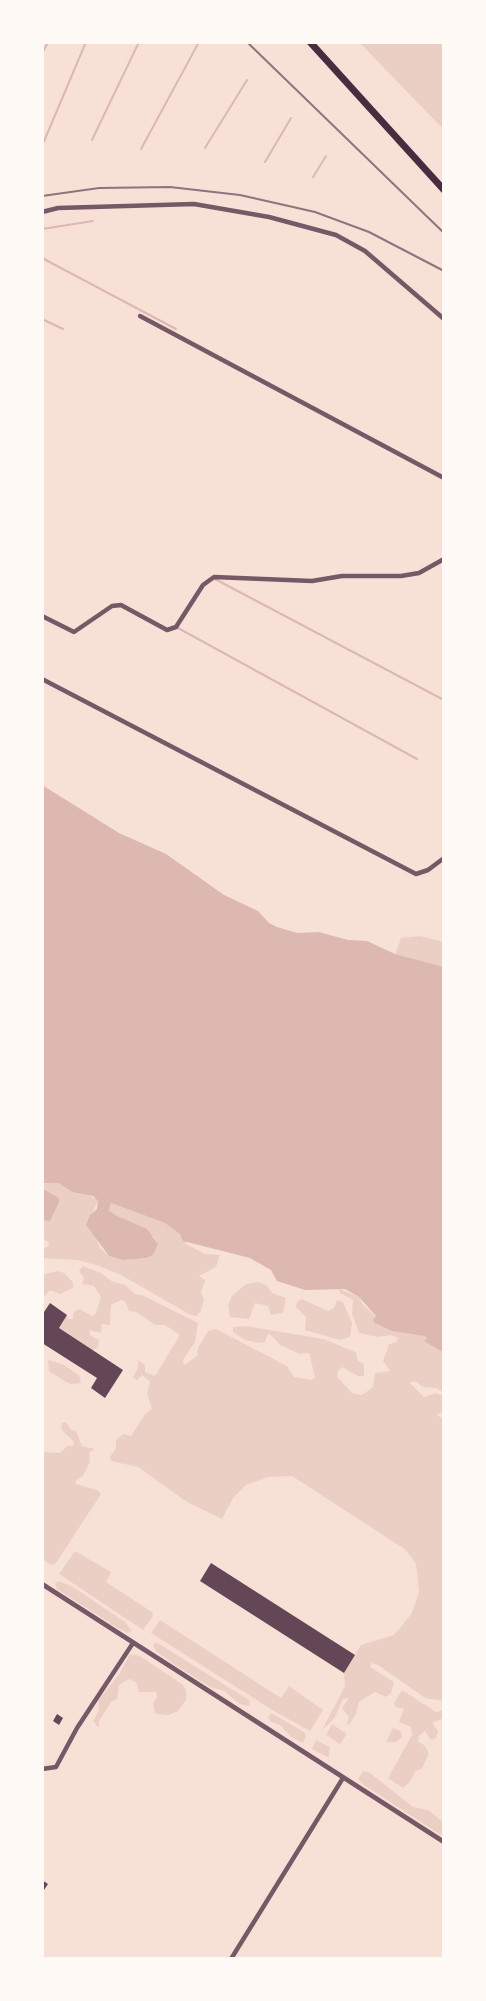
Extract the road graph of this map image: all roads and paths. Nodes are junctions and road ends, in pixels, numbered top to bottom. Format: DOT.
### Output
graph roads {
  1 [pos="310,42"];
  2 [pos="444,190"];
  3 [pos="42,212"];
  4 [pos="140,316"];
  5 [pos="444,319"];
  6 [pos="444,478"];
  7 [pos="444,559"];
  8 [pos="42,616"];
  9 [pos="42,679"];
  10 [pos="444,858"];
  11 [pos="42,1584"];
  12 [pos="133,1642"];
  13 [pos="42,1769"];
  14 [pos="343,1778"];
  15 [pos="444,1842"];
  16 [pos="231,1959"];
  1 -- 2 [label="main road"];
  3 -- 5 [label="street"];
  4 -- 6 [label="street"];
  7 -- 8 [label="street"];
  9 -- 10 [label="street"];
  11 -- 12 [label="street"];
  12 -- 13 [label="street"];
  12 -- 14 [label="street"];
  14 -- 15 [label="street"];
  14 -- 16 [label="street"];
}
